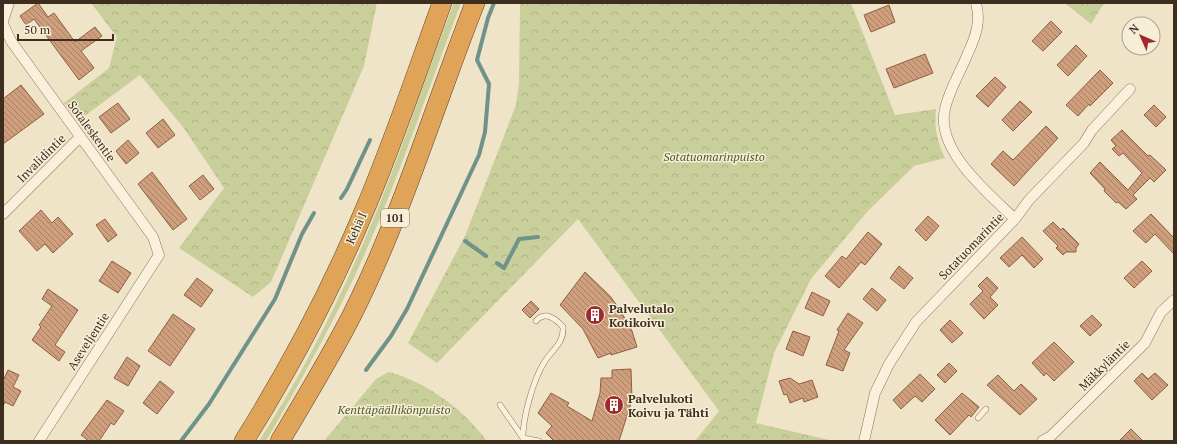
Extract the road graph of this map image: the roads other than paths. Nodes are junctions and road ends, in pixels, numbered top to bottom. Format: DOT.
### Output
graph roads {
  1 [pos="9,3"];
  2 [pos="442,3"];
  3 [pos="475,3"];
  4 [pos="976,3"];
  5 [pos="3,22"];
  6 [pos="1130,89"];
  7 [pos="80,137"];
  8 [pos="3,214"];
  9 [pos="1015,219"];
  10 [pos="159,255"];
  11 [pos="1174,300"];
  12 [pos="536,321"];
  13 [pos="500,404"];
  14 [pos="986,409"];
  15 [pos="978,418"];
  16 [pos="523,440"];
  17 [pos="39,441"];
  18 [pos="244,441"];
  19 [pos="280,441"];
  20 [pos="539,441"];
  21 [pos="864,441"];
  22 [pos="1042,441"];
  1 -- 5 [label="street"];
  2 -- 18 [label="highway, Kehä I / 101"];
  3 -- 19 [label="highway, 101"];
  4 -- 9 [label="street"];
  5 -- 7 [label="street, Sotaleskentie"];
  6 -- 9 [label="street, Sotatuomarintie"];
  7 -- 8 [label="street, Invalidintie"];
  7 -- 10 [label="street, Sotaleskentie"];
  9 -- 21 [label="street, Sotatuomarintie"];
  10 -- 17 [label="street, Aseveljentie"];
  11 -- 22 [label="street, Mäkkyläntie"];
  12 -- 16 [label="lane"];
  13 -- 16 [label="lane"];
  14 -- 15 [label="lane"];
  16 -- 20 [label="lane"];
}
